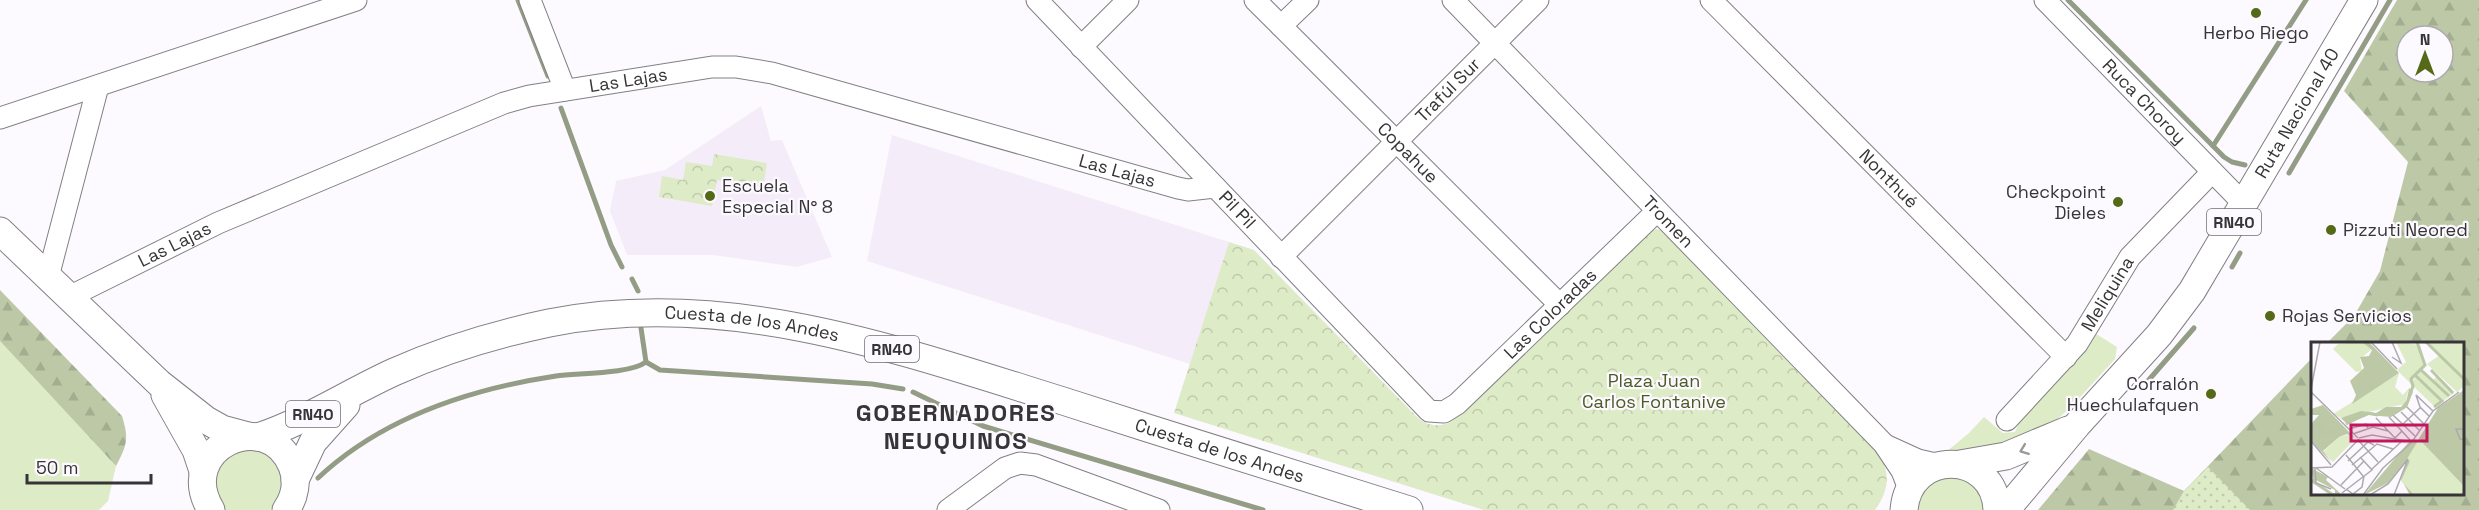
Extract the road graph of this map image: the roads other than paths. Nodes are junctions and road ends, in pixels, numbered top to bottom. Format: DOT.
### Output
graph roads {
  1 [pos="356,0"];
  2 [pos="1037,0"];
  3 [pos="1128,0"];
  4 [pos="1255,0"];
  5 [pos="1308,0"];
  6 [pos="1453,0"];
  7 [pos="1538,0"];
  8 [pos="1711,0"];
  9 [pos="2045,0"];
  10 [pos="2364,0"];
  11 [pos="535,2"];
  12 [pos="1281,26"];
  13 [pos="1495,43"];
  14 [pos="1082,47"];
  15 [pos="98,86"];
  16 [pos="565,90"];
  17 [pos="0,118"];
  18 [pos="1396,142"];
  19 [pos="2212,172"];
  20 [pos="1215,187"];
  21 [pos="2245,205"];
  22 [pos="1657,211"];
  23 [pos="0,231"];
  24 [pos="1281,257"];
  25 [pos="48,277"];
  26 [pos="69,297"];
  27 [pos="1560,305"];
  28 [pos="2066,357"];
  29 [pos="159,383"];
  30 [pos="367,386"];
  31 [pos="1439,413"];
  32 [pos="2007,420"];
  33 [pos="2077,425"];
  34 [pos="253,437"];
  35 [pos="1884,444"];
  36 [pos="1950,465"];
  37 [pos="202,476"];
  38 [pos="291,500"];
  39 [pos="1903,502"];
  40 [pos="187,510"];
  41 [pos="211,510"];
  42 [pos="948,510"];
  43 [pos="1159,510"];
  44 [pos="1409,510"];
  45 [pos="1997,510"];
  46 [pos="2006,510"];
  1 -- 15 [label="street"];
  2 -- 14 [label="street, Pil Pil"];
  3 -- 14 [label="street"];
  4 -- 12 [label="street, Copahue"];
  5 -- 12 [label="street"];
  6 -- 13 [label="street, Tromen"];
  7 -- 13 [label="street, Trafúl Sur"];
  8 -- 28 [label="street, Nonthué"];
  9 -- 19 [label="street, Ruca Choroy"];
  10 -- 21 [label="main road, Ruta Nacional 40 / RN40"];
  11 -- 16 [label="street"];
  12 -- 18 [label="street, Copahue"];
  13 -- 18 [label="street, Trafúl Sur"];
  13 -- 22 [label="street, Tromen"];
  14 -- 20 [label="street, Pil Pil"];
  15 -- 17 [label="street"];
  15 -- 25 [label="street"];
  16 -- 20 [label="street, Las Lajas"];
  16 -- 26 [label="street, Las Lajas"];
  18 -- 24 [label="street, Trafúl Sur"];
  18 -- 27 [label="street, Copahue"];
  19 -- 21 [label="street, Ruca Choroy"];
  19 -- 28 [label="street, Meliquina"];
  20 -- 24 [label="street, Pil Pil"];
  21 -- 33 [label="main road, Ruta Nacional 40 / RN40"];
  22 -- 27 [label="street, Las Coloradas"];
  22 -- 35 [label="street, Tromen"];
  23 -- 25 [label="main road"];
  24 -- 31 [label="street, Pil Pil"];
  25 -- 26 [label="main road"];
  26 -- 29 [label="main road"];
  27 -- 31 [label="street, Las Coloradas"];
  28 -- 32 [label="street, Meliquina"];
  29 -- 34 [label="main road"];
  29 -- 37 [label="main road"];
  30 -- 34 [label="main road, Cuesta de los Andes / RN40"];
  30 -- 38 [label="main road, Cuesta de los Andes / RN40"];
  30 -- 44 [label="main road, Cuesta de los Andes / RN40"];
  33 -- 36 [label="main road, Ruta Nacional 40 / RN40, one-way"];
  33 -- 46 [label="main road, Ruta Nacional 40 / RN40"];
  34 -- 37 [label="main road, RN40"];
  34 -- 38 [label="main road, RN40"];
  35 -- 36 [label="street, Tromen"];
  35 -- 39 [label="street, Tromen"];
  36 -- 39 [label="main road, RN40"];
  36 -- 45 [label="main road"];
  37 -- 40 [label="main road, RN40"];
  37 -- 41 [label="main road"];
  42 -- 43 [label="street"];
}
